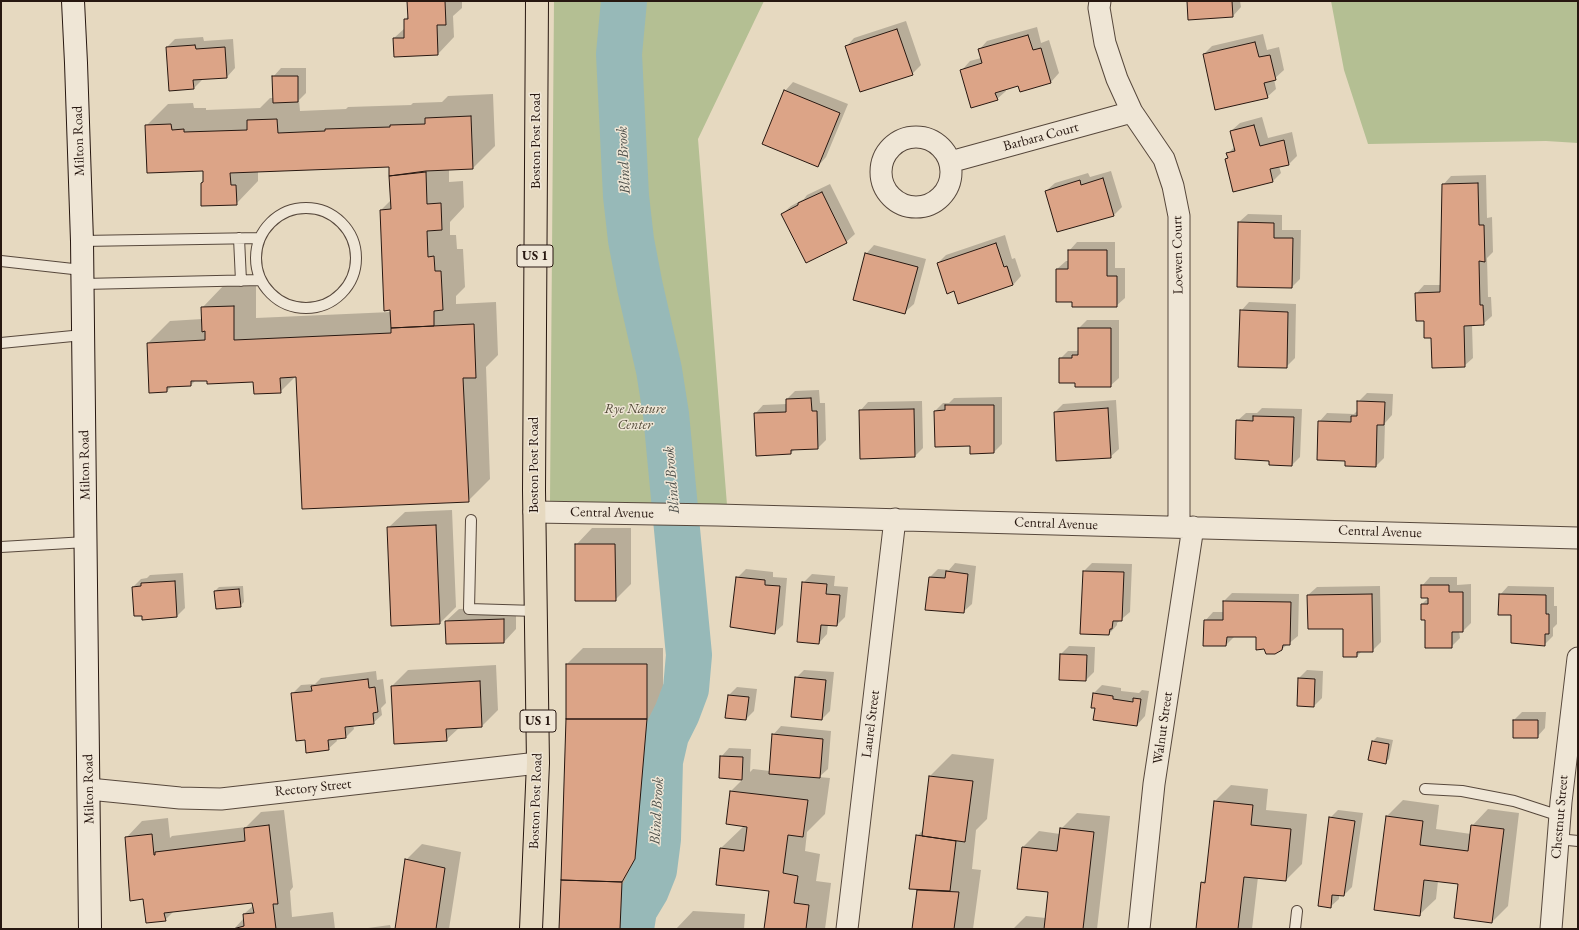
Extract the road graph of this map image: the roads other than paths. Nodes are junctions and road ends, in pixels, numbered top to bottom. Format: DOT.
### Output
graph roads {
  1 [pos="73,1"];
  2 [pos="537,1"];
  3 [pos="1100,1"];
  4 [pos="1132,112"];
  5 [pos="950,162"];
  6 [pos="239,238"];
  7 [pos="260,238"];
  8 [pos="82,241"];
  9 [pos="1,261"];
  10 [pos="82,277"];
  11 [pos="261,280"];
  12 [pos="241,281"];
  13 [pos="84,335"];
  14 [pos="1,343"];
  15 [pos="534,512"];
  16 [pos="895,519"];
  17 [pos="471,520"];
  18 [pos="1186,527"];
  19 [pos="1578,538"];
  20 [pos="86,542"];
  21 [pos="1,547"];
  22 [pos="536,610"];
  23 [pos="1578,658"];
  24 [pos="538,764"];
  25 [pos="89,788"];
  26 [pos="1425,789"];
  27 [pos="1560,816"];
  28 [pos="1568,840"];
  29 [pos="1297,911"];
  30 [pos="90,929"];
  31 [pos="531,929"];
  32 [pos="847,929"];
  33 [pos="1139,929"];
  34 [pos="1295,929"];
  35 [pos="1551,929"];
  1 -- 8 [label="street, Milton Road"];
  2 -- 15 [label="main road, Boston Post Road / US 1"];
  3 -- 4 [label="street, Loewen Court"];
  4 -- 5 [label="street, Barbara Court"];
  4 -- 18 [label="street, Loewen Court"];
  6 -- 7 [label="lane"];
  6 -- 8 [label="lane"];
  6 -- 12 [label="lane"];
  7 -- 11 [label="lane"];
  7 -- 11 [label="lane"];
  8 -- 10 [label="street, Milton Road"];
  9 -- 10 [label="lane"];
  10 -- 12 [label="lane"];
  10 -- 13 [label="street, Milton Road"];
  11 -- 12 [label="lane"];
  13 -- 14 [label="lane"];
  13 -- 20 [label="street, Milton Road"];
  15 -- 16 [label="street, Central Avenue"];
  15 -- 22 [label="main road, Boston Post Road / US 1"];
  16 -- 18 [label="street, Central Avenue"];
  16 -- 32 [label="street, Laurel Street"];
  17 -- 22 [label="lane"];
  18 -- 19 [label="street, Central Avenue"];
  18 -- 33 [label="street, Walnut Street"];
  20 -- 21 [label="lane"];
  20 -- 25 [label="street, Milton Road"];
  22 -- 24 [label="main road, Boston Post Road / US 1"];
  23 -- 27 [label="street, Chestnut Street"];
  24 -- 25 [label="street, Rectory Street"];
  24 -- 31 [label="main road, Boston Post Road / US 1"];
  25 -- 30 [label="street, Milton Road"];
  26 -- 27 [label="lane"];
  27 -- 28 [label="street, Chestnut Street"];
  28 -- 35 [label="street, Chestnut Street"];
  29 -- 34 [label="lane"];
}
